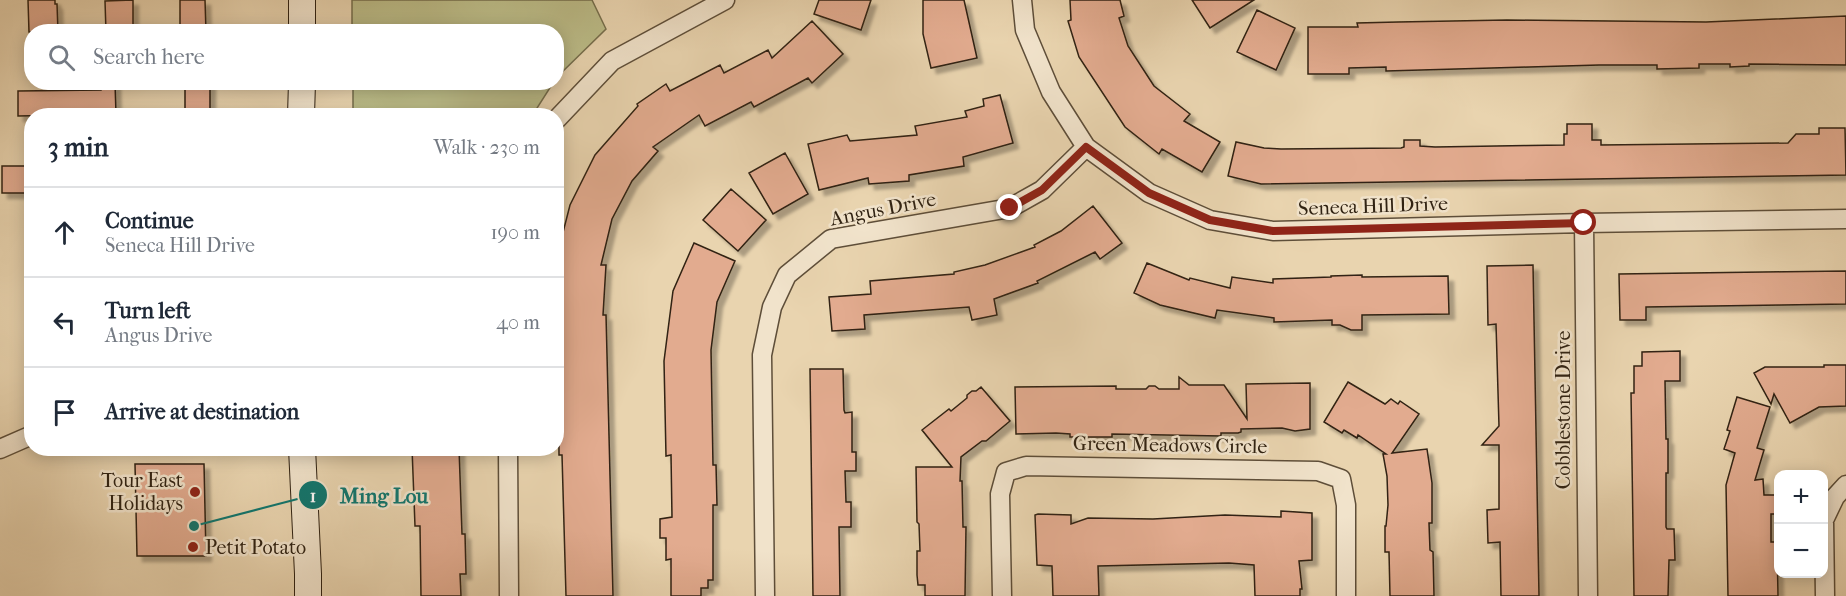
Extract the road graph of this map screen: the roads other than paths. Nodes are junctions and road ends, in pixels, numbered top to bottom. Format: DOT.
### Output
graph roads {
  1 [pos="302,0"];
  2 [pos="725,0"];
  3 [pos="1022,0"];
  4 [pos="302,24"];
  5 [pos="302,90"];
  6 [pos="302,108"];
  7 [pos="564,112"];
  8 [pos="1086,147"];
  9 [pos="1846,219"];
  10 [pos="1584,223"];
  11 [pos="24,438"];
  12 [pos="0,449"];
  13 [pos="302,456"];
  14 [pos="508,456"];
  15 [pos="1846,485"];
  16 [pos="308,596"];
  17 [pos="509,596"];
  18 [pos="765,596"];
  19 [pos="1002,596"];
  20 [pos="1346,596"];
  21 [pos="1588,596"];
  22 [pos="1825,596"];
  1 -- 4 [label="main road"];
  2 -- 7 [label="street"];
  3 -- 8 [label="street, Seneca Hill Drive"];
  5 -- 6 [label="main road"];
  8 -- 10 [label="street, Seneca Hill Drive"];
  8 -- 18 [label="street, Angus Drive"];
  9 -- 10 [label="street, Seneca Hill Drive"];
  10 -- 21 [label="street, Cobblestone Drive"];
  11 -- 12 [label="street"];
  13 -- 16 [label="main road"];
  14 -- 17 [label="street"];
  15 -- 22 [label="street"];
  19 -- 20 [label="street, Green Meadows Circle"];
}
